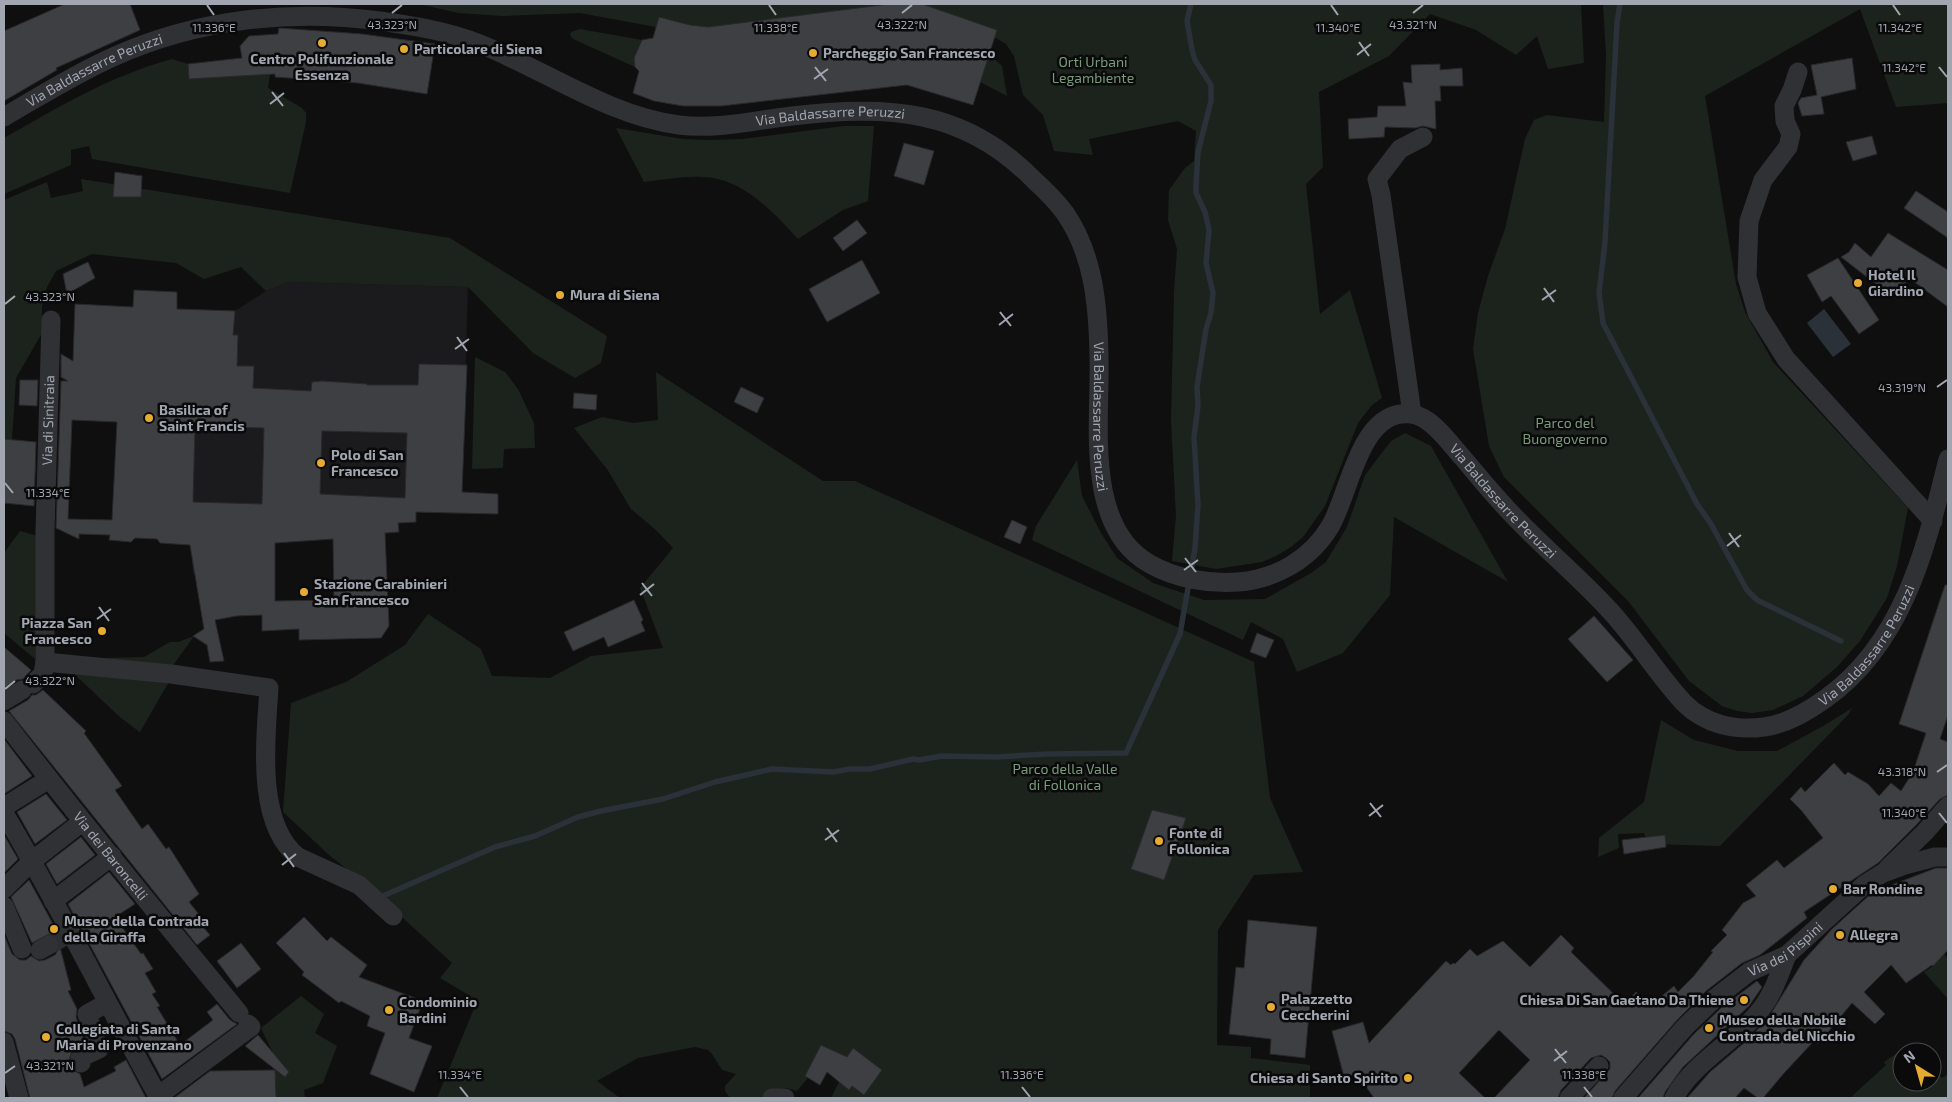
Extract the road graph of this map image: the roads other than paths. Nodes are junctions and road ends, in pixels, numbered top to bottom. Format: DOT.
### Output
graph roads {
  1 [pos="1798,72"];
  2 [pos="4,116"];
  3 [pos="1423,137"];
  4 [pos="51,320"];
  5 [pos="1412,414"];
  6 [pos="1948,459"];
  7 [pos="1933,521"];
  8 [pos="45,662"];
  9 [pos="4,700"];
  10 [pos="4,721"];
  11 [pos="49,779"];
  12 [pos="1948,806"];
  13 [pos="4,807"];
  14 [pos="4,813"];
  15 [pos="79,825"];
  16 [pos="112,856"];
  17 [pos="1948,857"];
  18 [pos="32,861"];
  19 [pos="1883,873"];
  20 [pos="4,889"];
  21 [pos="53,901"];
  22 [pos="4,906"];
  23 [pos="393,916"];
  24 [pos="43,946"];
  25 [pos="1787,954"];
  26 [pos="107,1003"];
  27 [pos="113,1041"];
  28 [pos="4,1042"];
  29 [pos="81,1063"];
  30 [pos="1599,1066"];
  31 [pos="19,1098"];
  32 [pos="772,1098"];
  33 [pos="785,1098"];
  34 [pos="1569,1098"];
  35 [pos="1623,1098"];
  36 [pos="1674,1098"];
  1 -- 7 [label="street"];
  2 -- 5 [label="street, Via Baldassarre Peruzzi"];
  3 -- 5 [label="street"];
  4 -- 8 [label="street, Via di Sinitraia"];
  5 -- 7 [label="street, Via Baldassarre Peruzzi"];
  6 -- 7 [label="street, Via Baldassarre Peruzzi"];
  8 -- 9 [label="street"];
  8 -- 23 [label="street"];
  10 -- 11 [label="street, Via dei Baroncelli"];
  11 -- 13 [label="street"];
  11 -- 15 [label="street, Via dei Baroncelli"];
  12 -- 19 [label="street"];
  14 -- 18 [label="street"];
  15 -- 16 [label="street, Via dei Baroncelli"];
  15 -- 18 [label="street"];
  16 -- 21 [label="street"];
  16 -- 27 [label="street, Via dei Baroncelli"];
  17 -- 19 [label="street, Via dei Pispini"];
  18 -- 20 [label="street"];
  18 -- 21 [label="street"];
  19 -- 25 [label="street, Via dei Pispini"];
  21 -- 24 [label="street"];
  22 -- 24 [label="street"];
  24 -- 26 [label="street"];
  25 -- 35 [label="street, Via dei Pispini"];
  25 -- 36 [label="street"];
  26 -- 27 [label="street"];
  26 -- 27 [label="street"];
  27 -- 29 [label="street"];
  28 -- 31 [label="street"];
  30 -- 34 [label="street"];
  32 -- 33 [label="street"];
}
